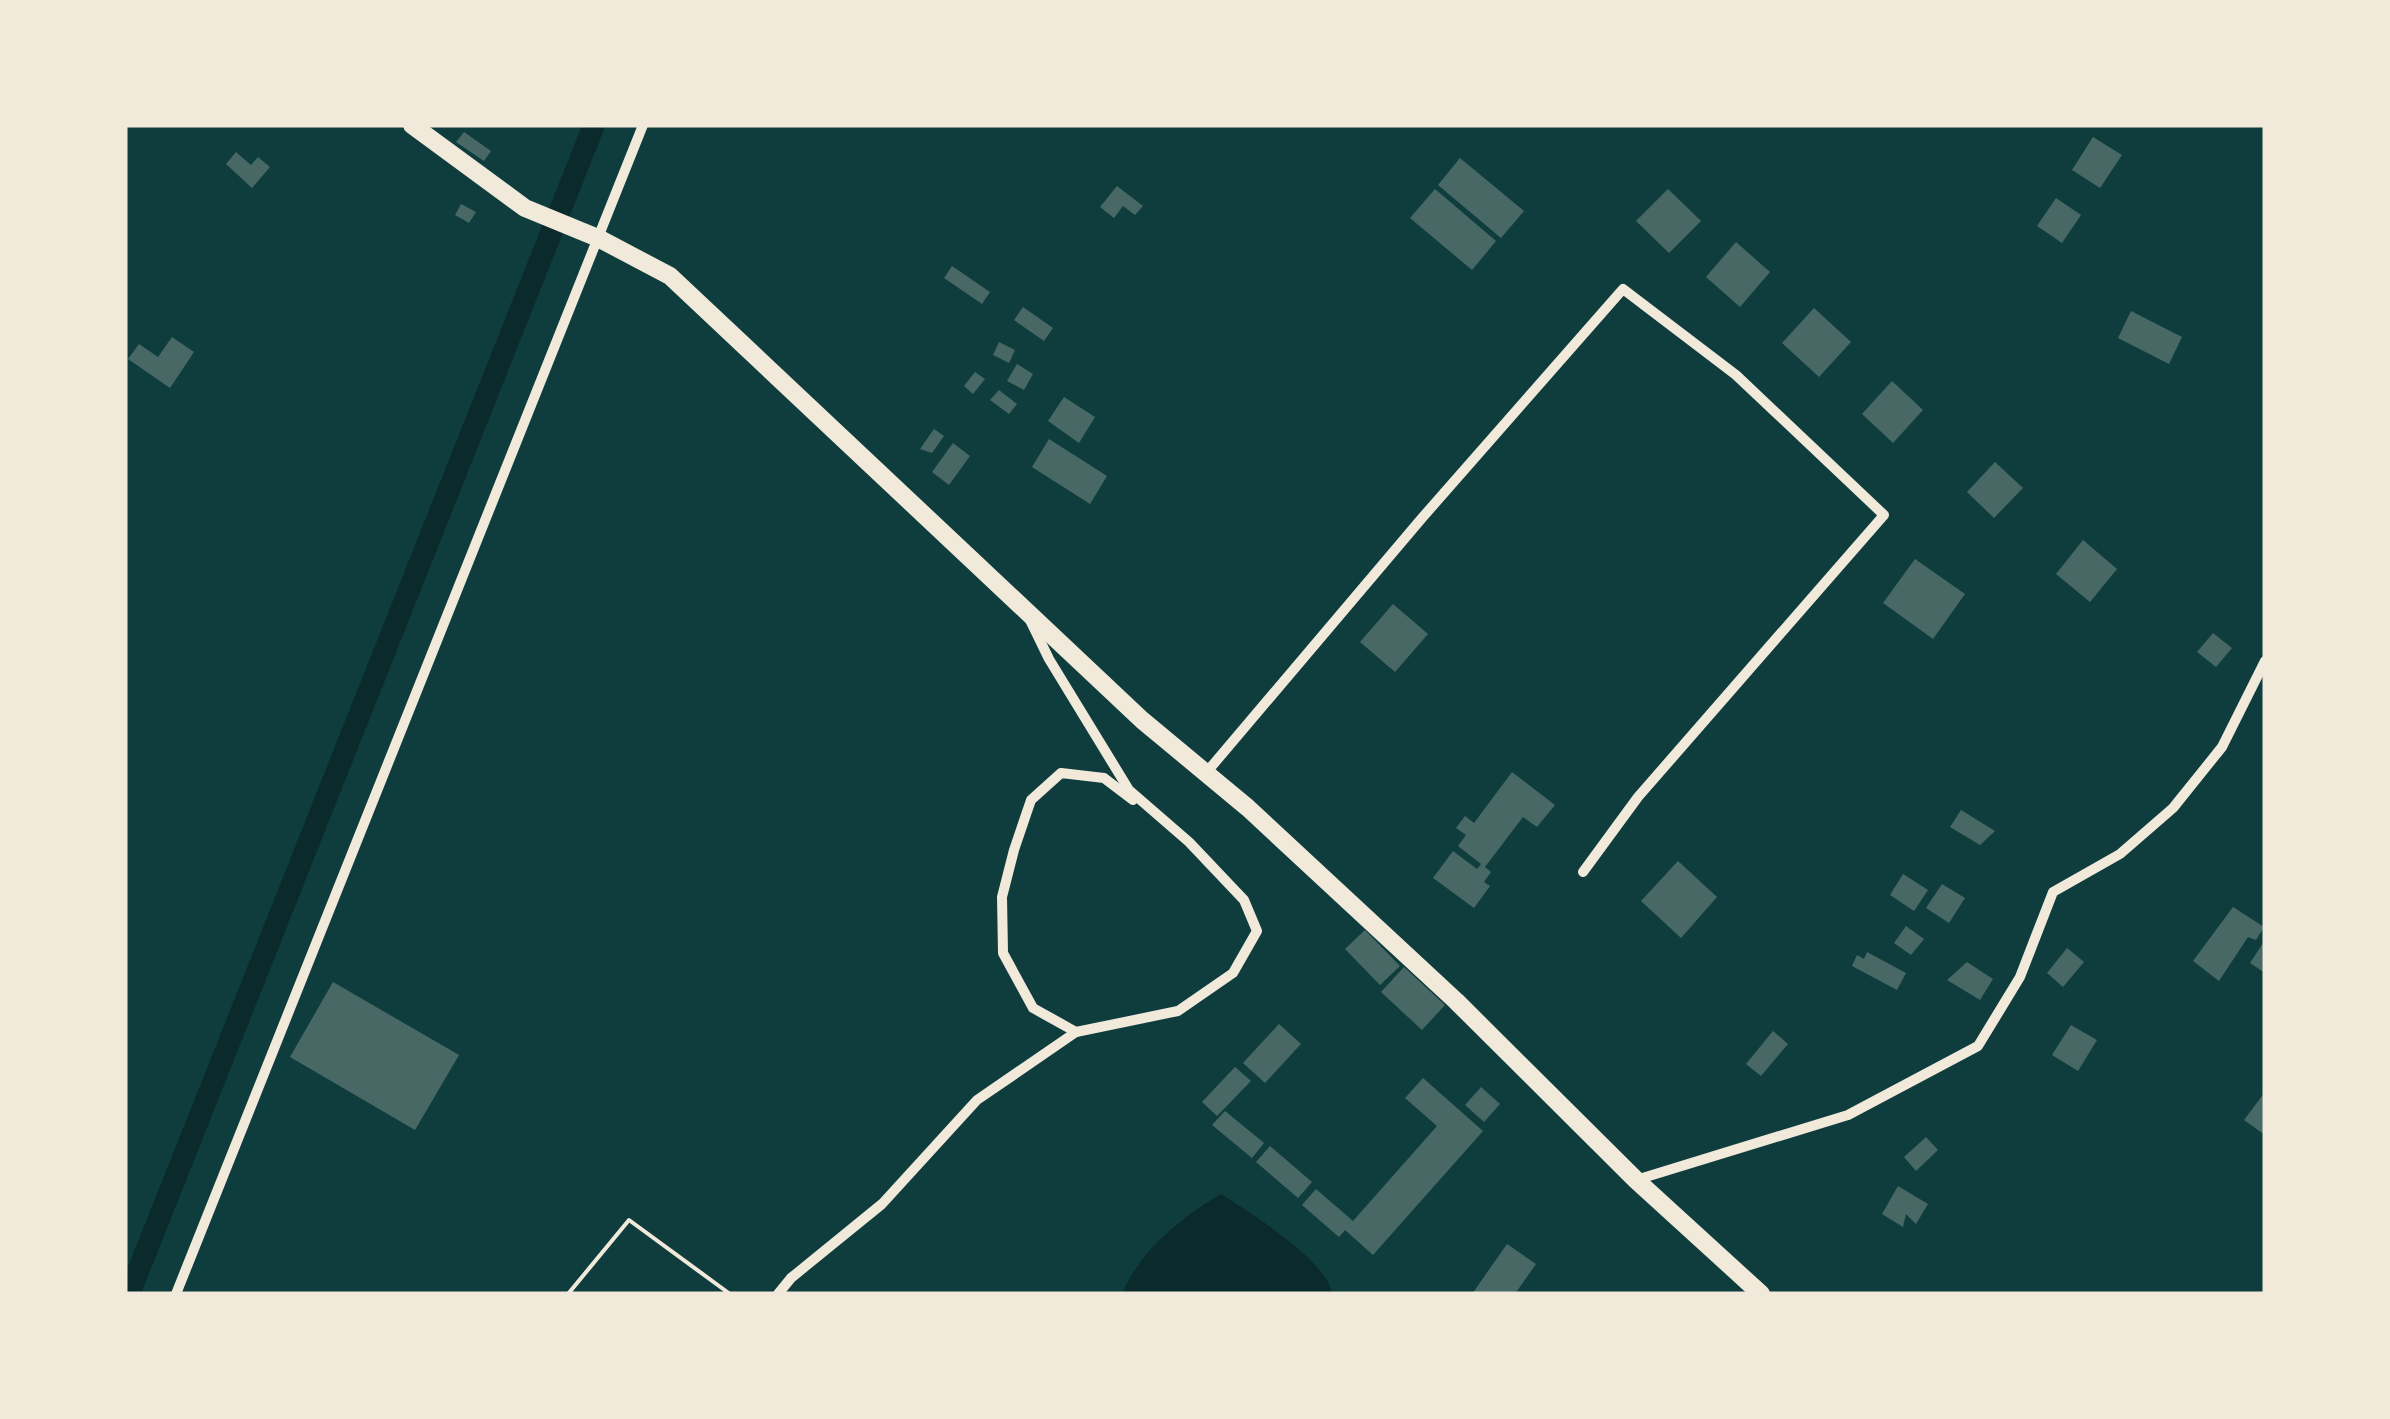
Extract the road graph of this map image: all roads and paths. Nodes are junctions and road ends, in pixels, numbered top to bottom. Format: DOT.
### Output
graph roads {
  1 [pos="412,125"];
  2 [pos="643,125"];
  3 [pos="598,238"];
  4 [pos="1026,610"];
  5 [pos="2265,661"];
  6 [pos="1206,773"];
  7 [pos="1189,842"];
  8 [pos="1583,872"];
  9 [pos="1076,1032"];
  10 [pos="1636,1180"];
  11 [pos="176,1294"];
  12 [pos="568,1294"];
  13 [pos="730,1294"];
  14 [pos="778,1294"];
  15 [pos="1760,1294"];
  1 -- 3 [label="street"];
  2 -- 3 [label="street"];
  3 -- 4 [label="street"];
  3 -- 11 [label="street"];
  4 -- 6 [label="street"];
  4 -- 7 [label="street"];
  5 -- 10 [label="street"];
  6 -- 8 [label="street"];
  6 -- 10 [label="street"];
  7 -- 9 [label="street"];
  7 -- 9 [label="street"];
  9 -- 14 [label="street"];
  10 -- 15 [label="street"];
  12 -- 13 [label="path"];
}
